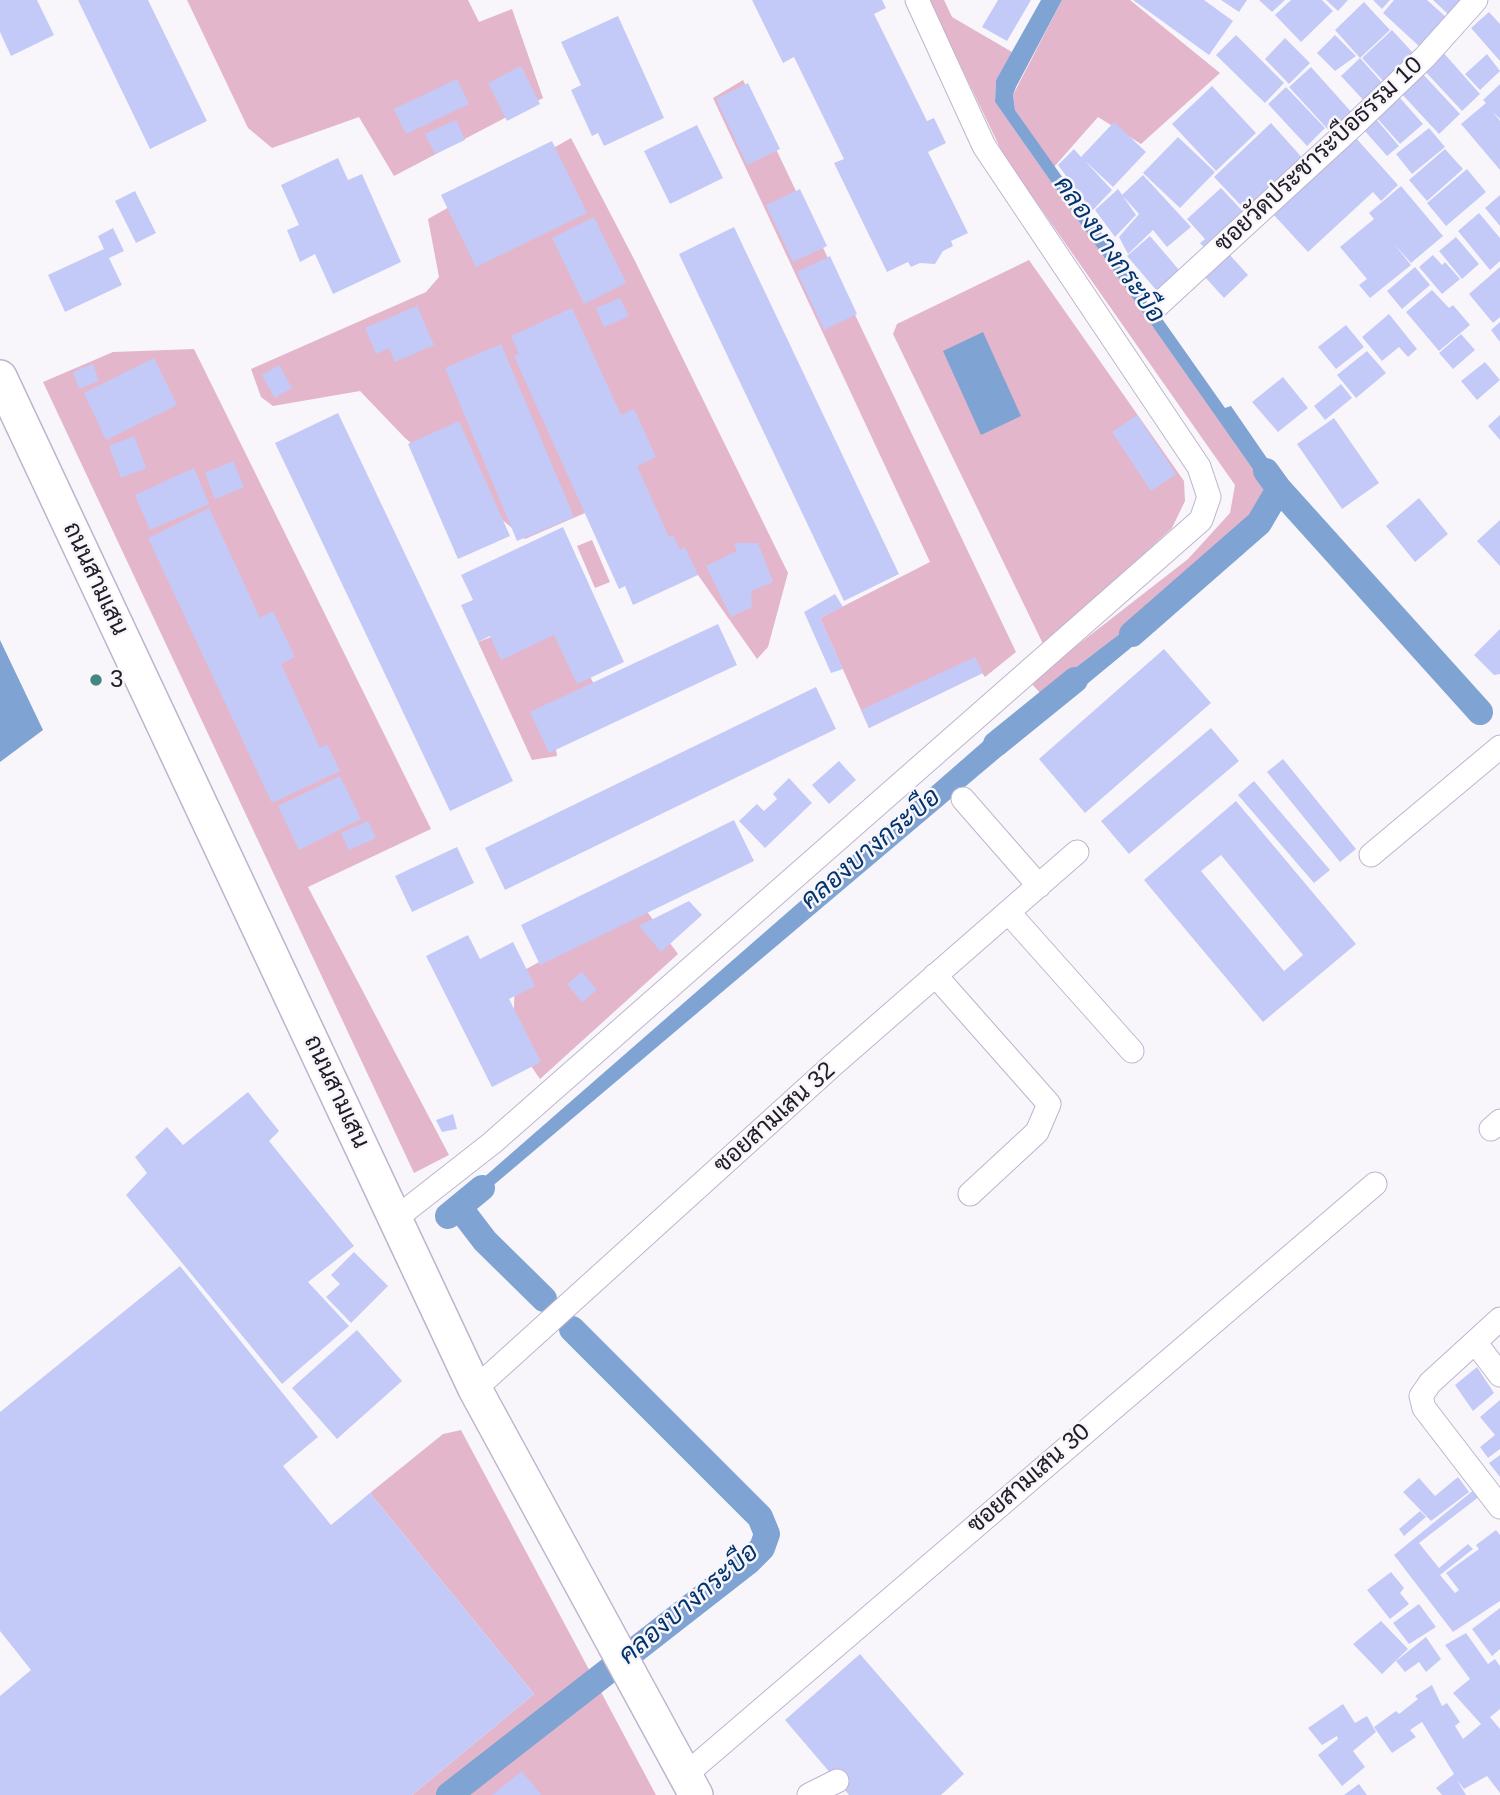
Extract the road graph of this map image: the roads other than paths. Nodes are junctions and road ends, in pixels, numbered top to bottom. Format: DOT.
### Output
graph roads {
  1 [pos="917,0"];
  2 [pos="1476,0"];
  3 [pos="1158,305"];
  4 [pos="0,377"];
  5 [pos="1500,747"];
  6 [pos="963,799"];
  7 [pos="1077,852"];
  8 [pos="1371,855"];
  9 [pos="1039,886"];
  10 [pos="1009,913"];
  11 [pos="935,975"];
  12 [pos="1132,1051"];
  13 [pos="1375,1184"];
  14 [pos="970,1194"];
  15 [pos="395,1219"];
  16 [pos="1500,1319"];
  17 [pos="1475,1342"];
  18 [pos="1500,1375"];
  19 [pos="475,1389"];
  20 [pos="1500,1507"];
  21 [pos="837,1781"];
  22 [pos="690,1786"];
  23 [pos="810,1795"];
  1 -- 15 [label="street"];
  2 -- 3 [label="street, ซอยวัดประชาระบือธรรม 10"];
  4 -- 15 [label="main road, ถนนสามเสน"];
  5 -- 8 [label="street"];
  6 -- 9 [label="street"];
  7 -- 9 [label="street, ซอยสามเสน 32"];
  9 -- 10 [label="street, ซอยสามเสน 32"];
  10 -- 11 [label="street, ซอยสามเสน 32"];
  10 -- 12 [label="street"];
  11 -- 14 [label="street"];
  11 -- 19 [label="street, ซอยสามเสน 32"];
  13 -- 22 [label="street, ซอยสามเสน 30"];
  15 -- 19 [label="main road, ถนนสามเสน"];
  16 -- 17 [label="street"];
  17 -- 18 [label="street"];
  17 -- 20 [label="street"];
  19 -- 22 [label="main road, ถนนสามเสน"];
  21 -- 23 [label="street"];
}
